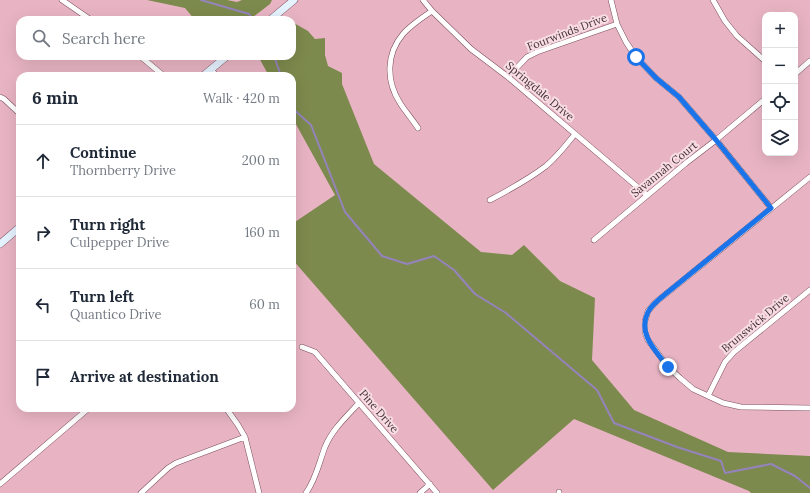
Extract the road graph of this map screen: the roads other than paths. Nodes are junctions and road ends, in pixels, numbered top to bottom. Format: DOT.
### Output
graph roads {
  1 [pos="62,0"];
  2 [pos="294,0"];
  3 [pos="423,0"];
  4 [pos="611,0"];
  5 [pos="713,0"];
  6 [pos="432,11"];
  7 [pos="85,16"];
  8 [pos="275,16"];
  9 [pos="617,24"];
  10 [pos="762,58"];
  11 [pos="145,60"];
  12 [pos="222,60"];
  13 [pos="810,61"];
  14 [pos="211,70"];
  15 [pos="798,71"];
  16 [pos="159,72"];
  17 [pos="208,72"];
  18 [pos="508,77"];
  19 [pos="0,97"];
  20 [pos="762,102"];
  21 [pos="16,110"];
  22 [pos="418,128"];
  23 [pos="575,134"];
  24 [pos="716,140"];
  25 [pos="810,177"];
  26 [pos="647,195"];
  27 [pos="490,200"];
  28 [pos="771,208"];
  29 [pos="16,230"];
  30 [pos="594,240"];
  31 [pos="0,244"];
  32 [pos="810,290"];
  33 [pos="302,347"];
  34 [pos="708,396"];
  35 [pos="359,403"];
  36 [pos="810,408"];
  37 [pos="84,412"];
  38 [pos="229,412"];
  39 [pos="245,437"];
  40 [pos="0,484"];
  41 [pos="430,484"];
  42 [pos="141,493"];
  43 [pos="259,493"];
  44 [pos="306,493"];
  45 [pos="420,493"];
  46 [pos="437,493"];
  1 -- 7 [label="street"];
  2 -- 8 [label="street"];
  3 -- 6 [label="street, Springdale Drive"];
  4 -- 9 [label="street"];
  5 -- 10 [label="street"];
  6 -- 18 [label="street, Springdale Drive"];
  6 -- 22 [label="street"];
  9 -- 18 [label="street, Fourwinds Drive"];
  9 -- 24 [label="street"];
  11 -- 16 [label="street"];
  12 -- 14 [label="street"];
  13 -- 15 [label="street"];
  14 -- 17 [label="street"];
  18 -- 23 [label="street, Springdale Drive"];
  19 -- 21 [label="street"];
  20 -- 24 [label="street, Savannah Court"];
  23 -- 26 [label="street, Springdale Drive"];
  23 -- 27 [label="street"];
  24 -- 26 [label="street, Savannah Court"];
  24 -- 28 [label="street"];
  25 -- 28 [label="street"];
  26 -- 30 [label="street, Savannah Court"];
  28 -- 34 [label="street"];
  29 -- 31 [label="street"];
  32 -- 34 [label="street, Brunswick Drive"];
  33 -- 35 [label="street, Pine Drive"];
  34 -- 36 [label="street"];
  35 -- 41 [label="street, Pine Drive"];
  35 -- 44 [label="street"];
  37 -- 40 [label="street"];
  38 -- 39 [label="street"];
  39 -- 42 [label="street"];
  39 -- 43 [label="street"];
  41 -- 45 [label="street"];
  41 -- 46 [label="street, Pine Drive"];
}
